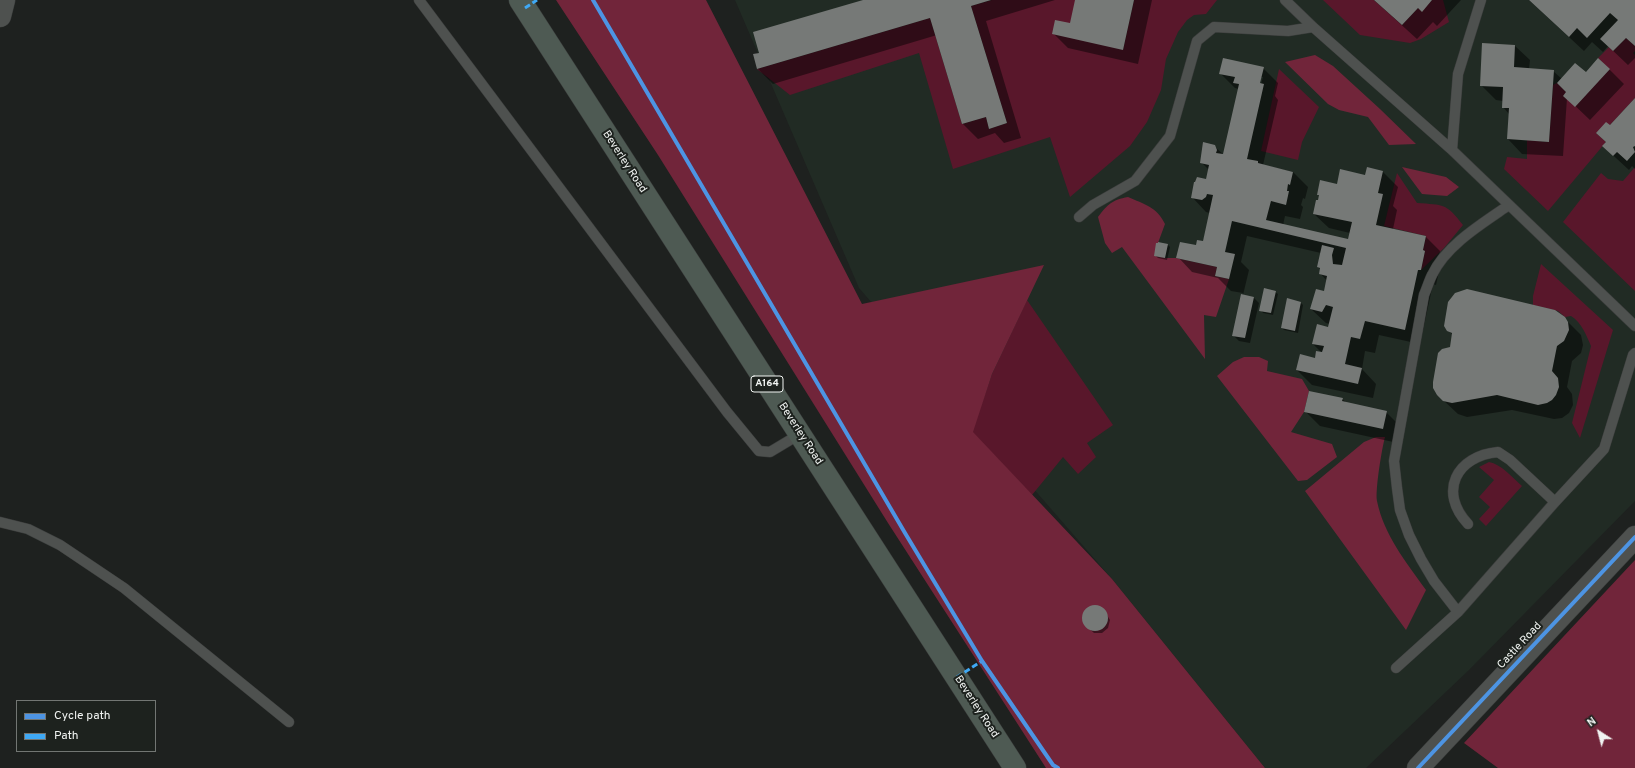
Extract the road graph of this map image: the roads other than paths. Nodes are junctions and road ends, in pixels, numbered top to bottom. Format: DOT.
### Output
graph roads {
  1 [pos="4,0"];
  2 [pos="419,0"];
  3 [pos="520,0"];
  4 [pos="1285,0"];
  5 [pos="1481,0"];
  6 [pos="0,16"];
  7 [pos="1313,27"];
  8 [pos="1452,150"];
  9 [pos="1509,205"];
  10 [pos="1079,217"];
  11 [pos="1635,326"];
  12 [pos="1635,353"];
  13 [pos="800,434"];
  14 [pos="1555,502"];
  15 [pos="0,522"];
  16 [pos="1468,524"];
  17 [pos="1635,537"];
  18 [pos="1458,612"];
  19 [pos="1396,668"];
  20 [pos="289,722"];
  21 [pos="1015,768"];
  22 [pos="1418,768"];
  1 -- 6 [label="street"];
  2 -- 13 [label="lane"];
  3 -- 13 [label="highway, Beverley Road / A164"];
  4 -- 7 [label="lane"];
  5 -- 8 [label="lane"];
  7 -- 8 [label="lane"];
  7 -- 10 [label="lane"];
  8 -- 9 [label="lane"];
  9 -- 11 [label="lane"];
  9 -- 18 [label="lane"];
  12 -- 14 [label="lane"];
  13 -- 21 [label="highway, Beverley Road / A164"];
  14 -- 16 [label="lane"];
  14 -- 18 [label="lane"];
  15 -- 20 [label="lane"];
  17 -- 22 [label="street, Castle Road"];
  18 -- 19 [label="lane"];
}
